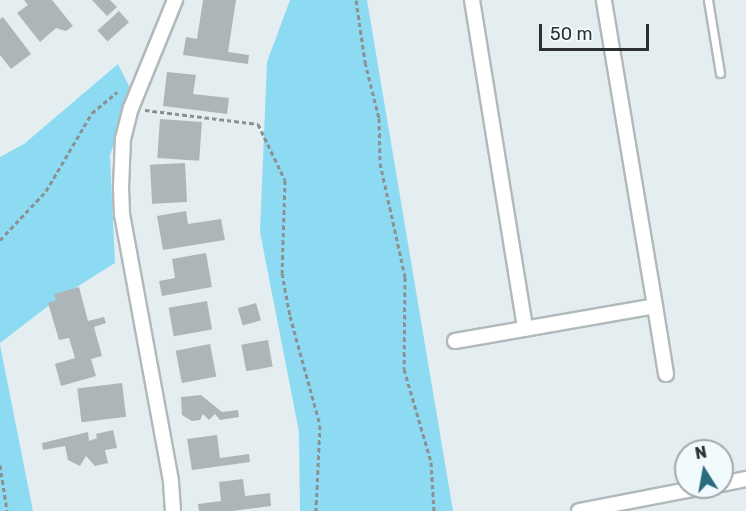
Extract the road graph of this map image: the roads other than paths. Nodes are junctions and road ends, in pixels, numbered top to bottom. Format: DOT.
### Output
graph roads {
  1 [pos="175,0"];
  2 [pos="472,0"];
  3 [pos="604,0"];
  4 [pos="708,0"];
  5 [pos="720,73"];
  6 [pos="655,306"];
  7 [pos="525,329"];
  8 [pos="455,341"];
  9 [pos="666,374"];
  10 [pos="674,493"];
  11 [pos="173,511"];
  12 [pos="579,511"];
  1 -- 11 [label="street"];
  2 -- 7 [label="street"];
  3 -- 6 [label="street"];
  4 -- 5 [label="lane"];
  6 -- 7 [label="street"];
  6 -- 9 [label="street"];
  7 -- 8 [label="street"];
  10 -- 12 [label="street"];
}
